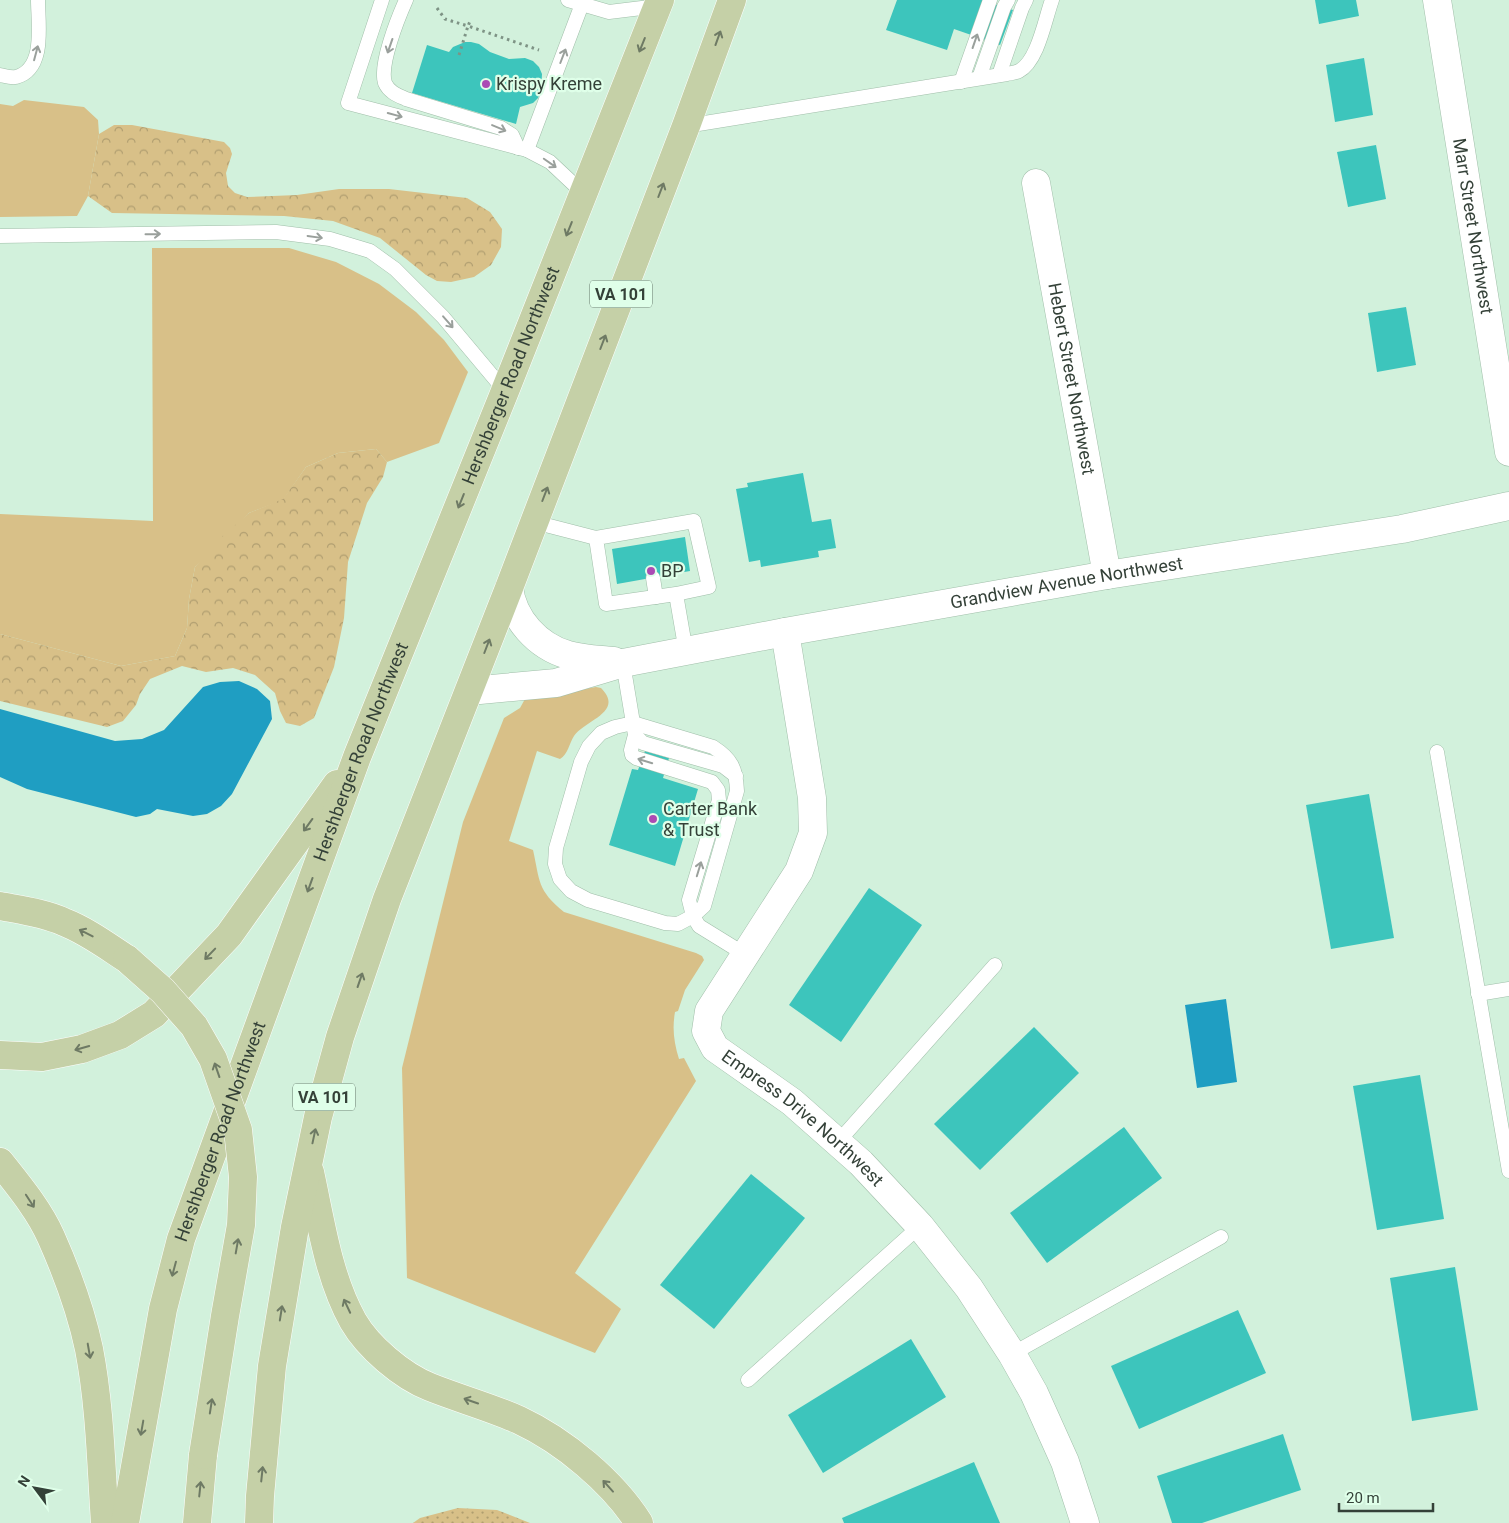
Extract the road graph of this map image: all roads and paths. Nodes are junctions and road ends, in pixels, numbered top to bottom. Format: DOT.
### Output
graph roads {
  1 [pos="38,0"];
  2 [pos="382,0"];
  3 [pos="406,0"];
  4 [pos="568,0"];
  5 [pos="732,0"];
  6 [pos="990,0"];
  7 [pos="1008,0"];
  8 [pos="1026,0"];
  9 [pos="1052,0"];
  10 [pos="1437,0"];
  11 [pos="659,3"];
  12 [pos="582,4"];
  13 [pos="437,8"];
  14 [pos="471,19"];
  15 [pos="468,26"];
  16 [pos="547,53"];
  17 [pos="459,55"];
  18 [pos="0,75"];
  19 [pos="999,76"];
  20 [pos="979,78"];
  21 [pos="961,82"];
  22 [pos="686,126"];
  23 [pos="523,149"];
  24 [pos="1036,183"];
  25 [pos="583,193"];
  26 [pos="0,236"];
  27 [pos="505,391"];
  28 [pos="1509,452"];
  29 [pos="1509,506"];
  30 [pos="534,522"];
  31 [pos="596,538"];
  32 [pos="1107,575"];
  33 [pos="653,578"];
  34 [pos="509,588"];
  35 [pos="676,594"];
  36 [pos="656,597"];
  37 [pos="785,632"];
  38 [pos="686,652"];
  39 [pos="623,663"];
  40 [pos="469,691"];
  41 [pos="634,729"];
  42 [pos="1437,752"];
  43 [pos="357,757"];
  44 [pos="0,906"];
  45 [pos="693,916"];
  46 [pos="746,955"];
  47 [pos="995,965"];
  48 [pos="1509,989"];
  49 [pos="1478,994"];
  50 [pos="0,1055"];
  51 [pos="838,1142"];
  52 [pos="0,1162"];
  53 [pos="308,1163"];
  54 [pos="1509,1171"];
  55 [pos="920,1226"];
  56 [pos="1221,1237"];
  57 [pos="1012,1354"];
  58 [pos="748,1380"];
  59 [pos="105,1523"];
  60 [pos="125,1523"];
  61 [pos="198,1523"];
  62 [pos="259,1523"];
  63 [pos="639,1523"];
  64 [pos="1085,1523"];
  18 -- 1 [label="lane, one-way"];
  2 -- 23 [label="lane, one-way"];
  3 -- 23 [label="lane, one-way"];
  4 -- 12 [label="lane"];
  22 -- 5 [label="main road, VA 101, one-way"];
  21 -- 6 [label="lane, one-way"];
  7 -- 20 [label="lane"];
  8 -- 19 [label="lane"];
  9 -- 19 [label="lane"];
  10 -- 28 [label="street, Marr Street Northwest"];
  11 -- 12 [label="lane"];
  11 -- 25 [label="main road, Hershberger Road Northwest, one-way"];
  23 -- 12 [label="lane, one-way"];
  13 -- 15 [label="path"];
  14 -- 15 [label="path"];
  15 -- 16 [label="path"];
  15 -- 17 [label="path"];
  19 -- 20 [label="lane"];
  20 -- 21 [label="lane"];
  21 -- 22 [label="lane"];
  30 -- 22 [label="main road, VA 101, one-way"];
  23 -- 25 [label="lane, one-way"];
  24 -- 32 [label="street, Hebert Street Northwest"];
  25 -- 27 [label="main road, Hershberger Road Northwest, one-way"];
  26 -- 27 [label="lane, one-way"];
  27 -- 43 [label="main road, Hershberger Road Northwest, one-way"];
  29 -- 32 [label="street, Grandview Avenue Northwest"];
  30 -- 31 [label="lane"];
  30 -- 34 [label="main road, VA 101"];
  31 -- 35 [label="lane"];
  31 -- 36 [label="lane"];
  32 -- 37 [label="street, Grandview Avenue Northwest"];
  33 -- 36 [label="lane"];
  34 -- 39 [label="street, Grandview Avenue Northwest"];
  40 -- 34 [label="main road, VA 101, one-way"];
  35 -- 36 [label="lane"];
  35 -- 38 [label="lane"];
  37 -- 38 [label="street, Grandview Avenue Northwest"];
  37 -- 46 [label="street, Empress Drive Northwest"];
  38 -- 39 [label="street, Grandview Avenue Northwest"];
  39 -- 40 [label="street, Grandview Avenue Northwest"];
  39 -- 41 [label="lane"];
  53 -- 40 [label="main road, VA 101, one-way"];
  45 -- 41 [label="lane, one-way"];
  41 -- 45 [label="lane"];
  41 -- 45 [label="lane"];
  42 -- 49 [label="lane"];
  43 -- 50 [label="main road, one-way"];
  43 -- 60 [label="main road, Hershberger Road Northwest, one-way"];
  61 -- 44 [label="main road, one-way, bridge"];
  45 -- 46 [label="lane"];
  46 -- 51 [label="street, Empress Drive Northwest"];
  47 -- 51 [label="lane"];
  48 -- 49 [label="lane"];
  49 -- 54 [label="lane"];
  51 -- 55 [label="street, Empress Drive Northwest"];
  52 -- 59 [label="main road, one-way"];
  62 -- 53 [label="main road, VA 101, one-way"];
  63 -- 53 [label="main road, one-way"];
  55 -- 57 [label="street, Empress Drive Northwest"];
  55 -- 58 [label="lane"];
  56 -- 57 [label="lane"];
  57 -- 64 [label="street, Empress Drive Northwest"];
}
